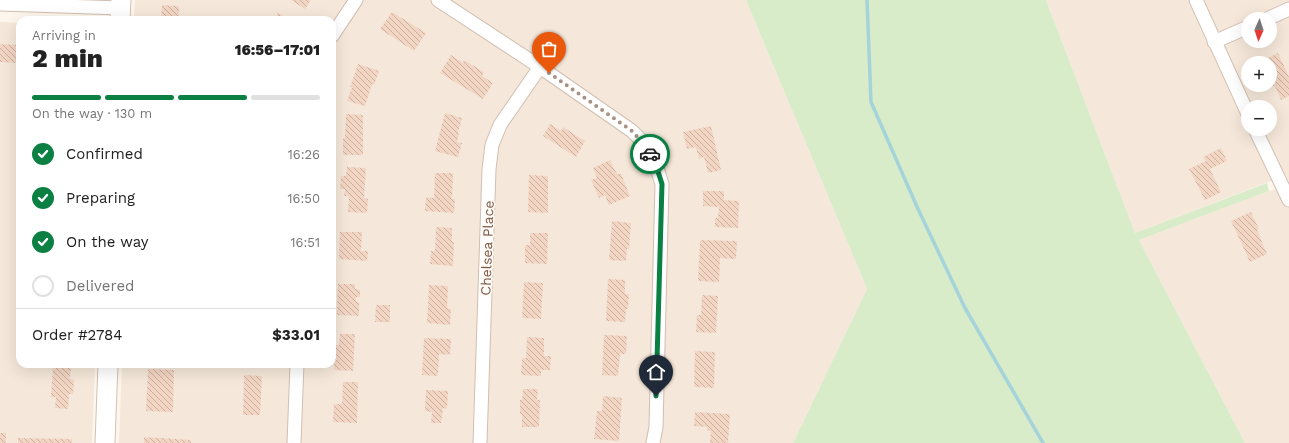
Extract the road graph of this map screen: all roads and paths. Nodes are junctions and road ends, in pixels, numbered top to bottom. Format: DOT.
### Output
graph roads {
  1 [pos="356,0"];
  2 [pos="438,0"];
  3 [pos="1196,0"];
  4 [pos="0,4"];
  5 [pos="121,9"];
  6 [pos="1289,9"];
  7 [pos="1277,14"];
  8 [pos="336,30"];
  9 [pos="1241,30"];
  10 [pos="1214,42"];
  11 [pos="540,67"];
  12 [pos="1241,100"];
  13 [pos="1258,136"];
  14 [pos="1289,200"];
  15 [pos="108,368"];
  16 [pos="296,368"];
  17 [pos="105,443"];
  18 [pos="294,443"];
  19 [pos="480,443"];
  20 [pos="653,443"];
  1 -- 8 [label="street"];
  2 -- 11 [label="street"];
  3 -- 10 [label="street"];
  4 -- 5 [label="street"];
  6 -- 7 [label="street"];
  9 -- 10 [label="street"];
  10 -- 12 [label="street"];
  11 -- 19 [label="street, Chelsea Place"];
  11 -- 20 [label="street"];
  13 -- 14 [label="street"];
  15 -- 17 [label="main road"];
  16 -- 18 [label="street"];
}
